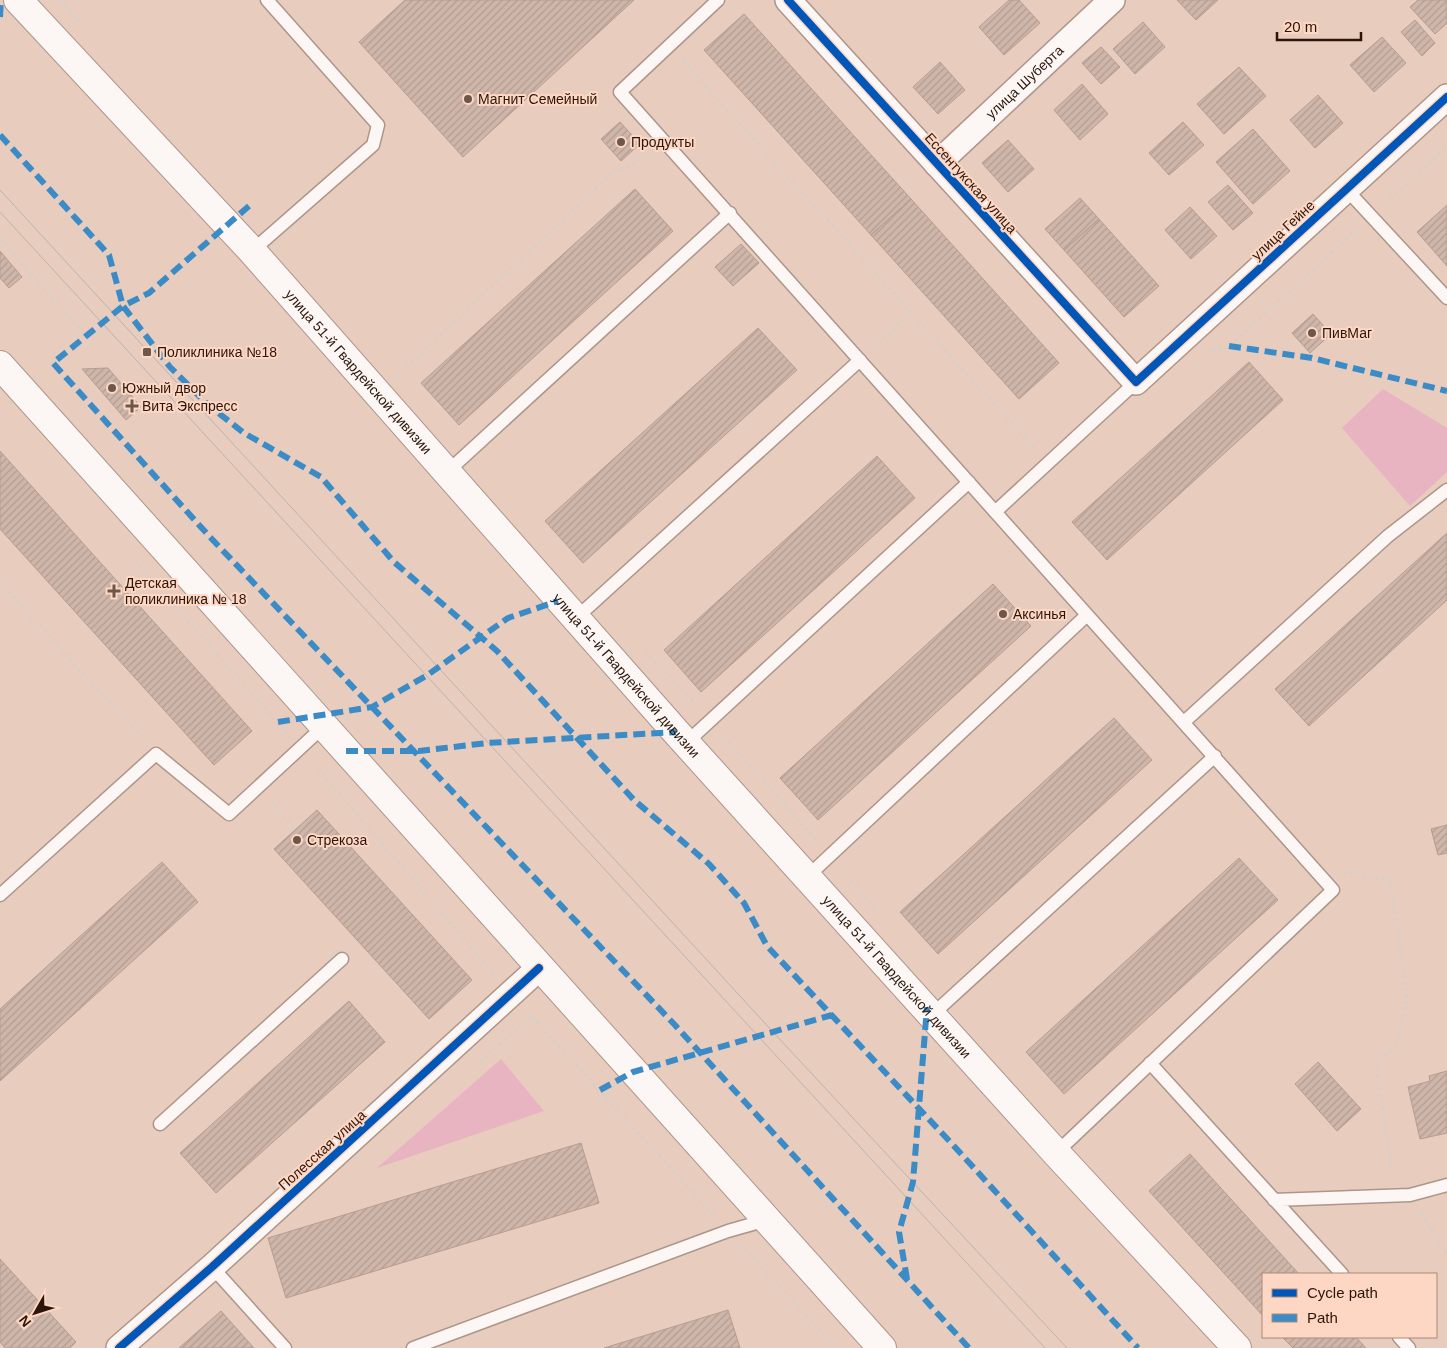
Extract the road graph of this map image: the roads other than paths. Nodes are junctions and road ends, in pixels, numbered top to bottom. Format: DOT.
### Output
graph roads {
  1 [pos="18,0"];
  2 [pos="267,0"];
  3 [pos="718,0"];
  4 [pos="788,0"];
  5 [pos="1112,0"];
  6 [pos="1447,97"];
  7 [pos="937,164"];
  8 [pos="1346,188"];
  9 [pos="730,213"];
  10 [pos="252,251"];
  11 [pos="1447,298"];
  12 [pos="860,360"];
  13 [pos="0,365"];
  14 [pos="1136,382"];
  15 [pos="446,473"];
  16 [pos="969,482"];
  17 [pos="1447,490"];
  18 [pos="995,512"];
  19 [pos="1087,615"];
  20 [pos="575,619"];
  21 [pos="1184,722"];
  22 [pos="324,726"];
  23 [pos="686,743"];
  24 [pos="1215,756"];
  25 [pos="807,877"];
  26 [pos="0,895"];
  27 [pos="342,958"];
  28 [pos="539,968"];
  29 [pos="933,1014"];
  30 [pos="1150,1063"];
  31 [pos="160,1124"];
  32 [pos="1056,1153"];
  33 [pos="1447,1185"];
  34 [pos="1274,1200"];
  35 [pos="767,1220"];
  36 [pos="212,1267"];
  37 [pos="1341,1273"];
  38 [pos="1399,1338"];
  39 [pos="119,1348"];
  40 [pos="285,1348"];
  41 [pos="413,1348"];
  42 [pos="882,1348"];
  43 [pos="1237,1348"];
  44 [pos="1409,1348"];
  1 -- 10 [label="main road, улица 51-й Гвардейской дивизии"];
  2 -- 10 [label="lane"];
  3 -- 9 [label="lane"];
  4 -- 7 [label="street, Ессентукская улица"];
  5 -- 7 [label="street, улица Шуберта"];
  6 -- 8 [label="street, улица Гейне"];
  7 -- 14 [label="street, Ессентукская улица"];
  8 -- 11 [label="lane"];
  8 -- 14 [label="street, улица Гейне"];
  9 -- 12 [label="lane"];
  9 -- 15 [label="lane"];
  10 -- 15 [label="main road, улица 51-й Гвардейской дивизии"];
  12 -- 16 [label="lane"];
  12 -- 20 [label="lane"];
  13 -- 22 [label="main road"];
  14 -- 18 [label="lane, улица Гейне"];
  15 -- 20 [label="main road, улица 51-й Гвардейской дивизии"];
  16 -- 18 [label="lane"];
  16 -- 23 [label="lane"];
  17 -- 21 [label="lane"];
  18 -- 19 [label="lane"];
  19 -- 21 [label="lane"];
  19 -- 25 [label="lane"];
  20 -- 23 [label="main road, улица 51-й Гвардейской дивизии"];
  21 -- 24 [label="lane"];
  22 -- 26 [label="lane"];
  22 -- 28 [label="main road"];
  23 -- 25 [label="main road, улица 51-й Гвардейской дивизии"];
  24 -- 29 [label="lane"];
  24 -- 30 [label="lane"];
  25 -- 29 [label="main road, улица 51-й Гвардейской дивизии"];
  27 -- 31 [label="lane"];
  28 -- 35 [label="main road"];
  28 -- 36 [label="street, Полесская улица"];
  29 -- 32 [label="main road, улица 51-й Гвардейской дивизии"];
  30 -- 32 [label="lane"];
  30 -- 34 [label="lane"];
  32 -- 43 [label="main road, улица 51-й Гвардейской дивизии"];
  33 -- 34 [label="lane"];
  34 -- 37 [label="lane"];
  35 -- 41 [label="lane"];
  35 -- 42 [label="main road"];
  36 -- 39 [label="street, Полесская улица"];
  36 -- 40 [label="lane"];
  38 -- 44 [label="lane"];
}
